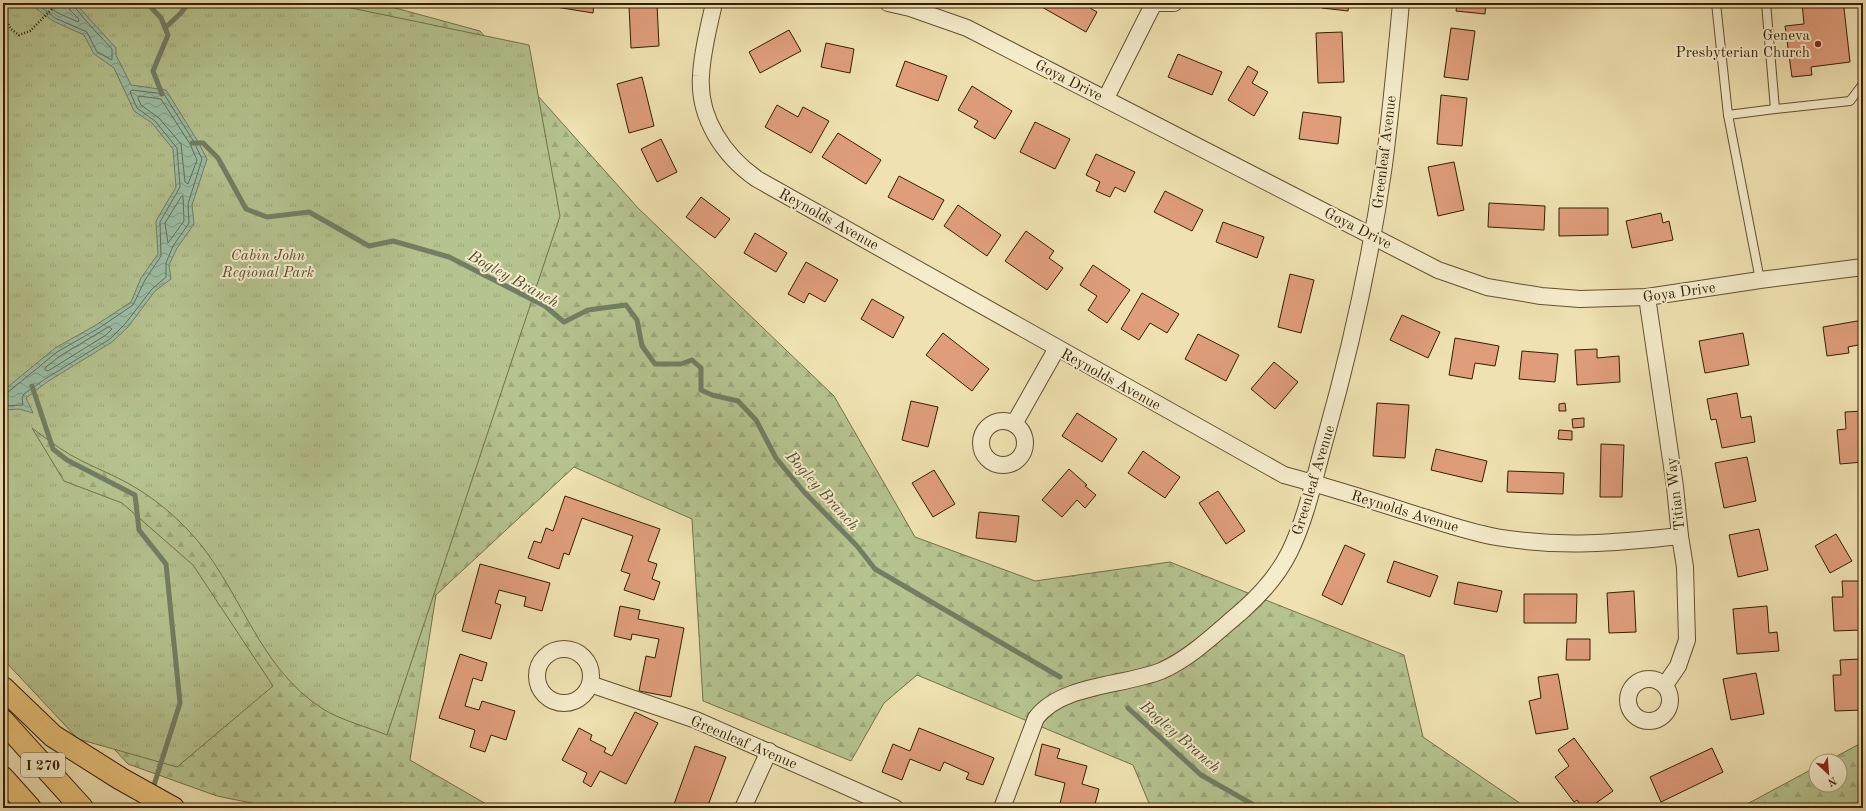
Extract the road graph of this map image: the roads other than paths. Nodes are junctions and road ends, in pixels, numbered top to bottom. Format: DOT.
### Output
graph roads {
  1 [pos="714,3"];
  2 [pos="888,3"];
  3 [pos="1154,3"];
  4 [pos="1159,3"];
  5 [pos="1174,3"];
  6 [pos="1402,3"];
  7 [pos="1716,3"];
  8 [pos="1766,3"];
  9 [pos="910,6"];
  10 [pos="1863,84"];
  11 [pos="1106,98"];
  12 [pos="1775,109"];
  13 [pos="1728,115"];
  14 [pos="1373,235"];
  15 [pos="1863,266"];
  16 [pos="1760,280"];
  17 [pos="1648,298"];
  18 [pos="1057,348"];
  19 [pos="1014,424"];
  20 [pos="1313,482"];
  21 [pos="1680,536"];
  22 [pos="590,684"];
  23 [pos="1665,685"];
  24 [pos="3,688"];
  25 [pos="3,721"];
  26 [pos="769,751"];
  27 [pos="3,778"];
  28 [pos="30,808"];
  29 [pos="82,808"];
  30 [pos="172,808"];
  31 [pos="743,808"];
  32 [pos="895,808"];
  33 [pos="1002,808"];
  1 -- 18 [label="street, Reynolds Avenue"];
  2 -- 9 [label="street, Goya Drive"];
  3 -- 11 [label="street"];
  4 -- 5 [label="street"];
  6 -- 14 [label="street, Greenleaf Avenue"];
  7 -- 13 [label="lane"];
  8 -- 12 [label="lane"];
  9 -- 11 [label="street, Goya Drive"];
  10 -- 12 [label="lane"];
  11 -- 14 [label="street, Goya Drive"];
  12 -- 13 [label="lane"];
  13 -- 16 [label="lane"];
  14 -- 17 [label="street, Goya Drive"];
  14 -- 20 [label="street, Greenleaf Avenue"];
  15 -- 16 [label="street, Goya Drive"];
  16 -- 17 [label="street, Goya Drive"];
  17 -- 21 [label="street, Titian Way"];
  18 -- 19 [label="street"];
  18 -- 20 [label="street, Reynolds Avenue"];
  20 -- 21 [label="street, Reynolds Avenue"];
  20 -- 33 [label="street, Greenleaf Avenue"];
  21 -- 23 [label="street, Titian Way"];
  22 -- 26 [label="street, Greenleaf Avenue"];
  24 -- 30 [label="highway"];
  25 -- 29 [label="highway, I 270"];
  26 -- 31 [label="street"];
  26 -- 32 [label="street, Greenleaf Avenue"];
  27 -- 28 [label="highway, I 270"];
}
